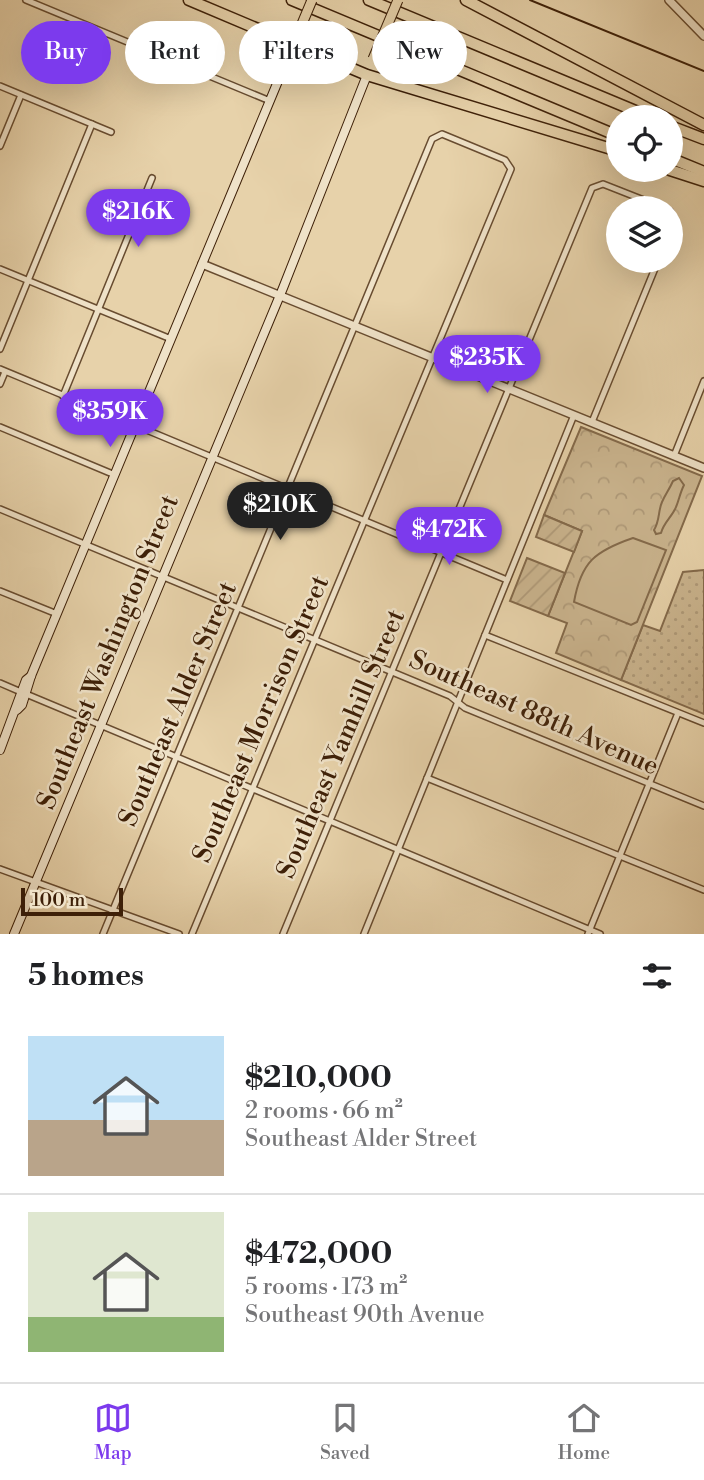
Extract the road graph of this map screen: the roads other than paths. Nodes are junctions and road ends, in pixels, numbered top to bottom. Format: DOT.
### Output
graph roads {
  1 [pos="26,0"];
  2 [pos="189,0"];
  3 [pos="292,0"];
  4 [pos="312,0"];
  5 [pos="369,0"];
  6 [pos="398,0"];
  7 [pos="466,0"];
  8 [pos="669,0"];
  9 [pos="303,21"];
  10 [pos="389,21"];
  11 [pos="239,22"];
  12 [pos="704,36"];
  13 [pos="358,71"];
  14 [pos="367,75"];
  15 [pos="277,84"];
  16 [pos="0,86"];
  17 [pos="21,94"];
  18 [pos="270,101"];
  19 [pos="621,105"];
  20 [pos="92,124"];
  21 [pos="704,125"];
  22 [pos="606,131"];
  23 [pos="683,131"];
  24 [pos="111,132"];
  25 [pos="704,139"];
  26 [pos="0,146"];
  27 [pos="606,147"];
  28 [pos="683,163"];
  29 [pos="511,169"];
  30 [pos="704,172"];
  31 [pos="683,174"];
  32 [pos="152,178"];
  33 [pos="704,181"];
  34 [pos="632,196"];
  35 [pos="202,264"];
  36 [pos="0,269"];
  37 [pos="653,273"];
  38 [pos="28,280"];
  39 [pos="280,296"];
  40 [pos="99,309"];
  41 [pos="356,327"];
  42 [pos="171,339"];
  43 [pos="0,349"];
  44 [pos="433,358"];
  45 [pos="2,371"];
  46 [pos="704,381"];
  47 [pos="0,384"];
  48 [pos="509,389"];
  49 [pos="63,396"];
  50 [pos="574,415"];
  51 [pos="592,422"];
  52 [pos="135,425"];
  53 [pos="0,427"];
  54 [pos="674,456"];
  55 [pos="212,457"];
  56 [pos="704,468"];
  57 [pos="115,475"];
  58 [pos="288,489"];
  59 [pos="0,509"];
  60 [pos="364,521"];
  61 [pos="86,544"];
  62 [pos="441,552"];
  63 [pos="163,576"];
  64 [pos="507,580"];
  65 [pos="0,591"];
  66 [pos="239,607"];
  67 [pos="57,614"];
  68 [pos="485,635"];
  69 [pos="315,639"];
  70 [pos="391,671"];
  71 [pos="0,683"];
  72 [pos="24,693"];
  73 [pos="458,702"];
  74 [pos="678,713"];
  75 [pos="704,723"];
  76 [pos="101,724"];
  77 [pos="0,750"];
  78 [pos="177,756"];
  79 [pos="427,778"];
  80 [pos="650,784"];
  81 [pos="253,788"];
  82 [pos="704,806"];
  83 [pos="330,819"];
  84 [pos="398,849"];
  85 [pos="620,856"];
  86 [pos="0,869"];
  87 [pos="36,882"];
  88 [pos="704,890"];
  89 [pos="113,910"];
  90 [pos="589,932"];
  91 [pos="14,934"];
  92 [pos="103,934"];
  93 [pos="178,934"];
  94 [pos="192,934"];
  95 [pos="283,934"];
  96 [pos="364,934"];
  97 [pos="600,934"];
  1 -- 18 [label="street"];
  2 -- 11 [label="highway"];
  3 -- 22 [label="highway"];
  4 -- 9 [label="main road, bridge"];
  5 -- 19 [label="highway"];
  6 -- 10 [label="main road, bridge"];
  7 -- 21 [label="highway"];
  8 -- 12 [label="street"];
  13 -- 14 [label="highway"];
  14 -- 27 [label="highway"];
  14 -- 39 [label="main road, Southeast Washington Street"];
  15 -- 18 [label="main road"];
  16 -- 17 [label="street"];
  17 -- 20 [label="street"];
  17 -- 26 [label="street"];
  18 -- 35 [label="main road"];
  20 -- 24 [label="street"];
  20 -- 38 [label="street"];
  23 -- 25 [label="highway"];
  28 -- 30 [label="highway"];
  29 -- 41 [label="street, Southeast Alder Street"];
  29 -- 44 [label="street, Southeast Morrison Street"];
  31 -- 33 [label="highway"];
  32 -- 40 [label="street"];
  34 -- 48 [label="street, Southeast Yamhill Street"];
  35 -- 39 [label="street"];
  35 -- 42 [label="main road"];
  36 -- 38 [label="street"];
  37 -- 51 [label="street"];
  38 -- 40 [label="street"];
  38 -- 43 [label="street"];
  39 -- 41 [label="street"];
  39 -- 55 [label="main road, Southeast Washington Street"];
  40 -- 42 [label="street"];
  40 -- 49 [label="street"];
  41 -- 44 [label="street"];
  41 -- 58 [label="street, Southeast Alder Street"];
  42 -- 52 [label="main road"];
  44 -- 48 [label="street"];
  44 -- 60 [label="street, Southeast Morrison Street"];
  45 -- 47 [label="street"];
  45 -- 49 [label="street"];
  46 -- 54 [label="street"];
  48 -- 50 [label="street"];
  48 -- 62 [label="street, Southeast Yamhill Street"];
  49 -- 52 [label="street"];
  50 -- 51 [label="street"];
  50 -- 64 [label="street"];
  51 -- 54 [label="street"];
  52 -- 55 [label="street"];
  52 -- 57 [label="main road"];
  53 -- 57 [label="street"];
  54 -- 56 [label="street"];
  55 -- 58 [label="street"];
  55 -- 63 [label="main road, Southeast Washington Street"];
  57 -- 61 [label="main road"];
  58 -- 60 [label="street"];
  58 -- 66 [label="street, Southeast Alder Street"];
  59 -- 61 [label="street, Southeast 88th Avenue"];
  60 -- 62 [label="street"];
  60 -- 69 [label="street, Southeast Morrison Street"];
  61 -- 63 [label="street, Southeast 88th Avenue"];
  61 -- 67 [label="main road"];
  62 -- 64 [label="street"];
  62 -- 70 [label="street, Southeast Yamhill Street"];
  63 -- 66 [label="street, Southeast 88th Avenue"];
  63 -- 76 [label="main road, Southeast Washington Street"];
  64 -- 68 [label="street"];
  65 -- 67 [label="street"];
  66 -- 69 [label="street, Southeast 88th Avenue"];
  66 -- 78 [label="street, Southeast Alder Street"];
  67 -- 72 [label="main road"];
  68 -- 73 [label="street"];
  68 -- 74 [label="street"];
  69 -- 70 [label="street, Southeast 88th Avenue"];
  69 -- 81 [label="street, Southeast Morrison Street"];
  70 -- 73 [label="street, Southeast 88th Avenue"];
  70 -- 83 [label="street, Southeast Yamhill Street"];
  71 -- 72 [label="street"];
  72 -- 76 [label="street"];
  72 -- 77 [label="main road"];
  73 -- 79 [label="street"];
  73 -- 80 [label="street, Southeast 88th Avenue"];
  74 -- 75 [label="street"];
  74 -- 80 [label="street"];
  76 -- 78 [label="street"];
  76 -- 87 [label="main road, Southeast Washington Street"];
  78 -- 81 [label="street"];
  78 -- 89 [label="street, Southeast Alder Street"];
  79 -- 84 [label="street"];
  79 -- 85 [label="street"];
  80 -- 82 [label="street, Southeast 88th Avenue"];
  80 -- 85 [label="street"];
  81 -- 83 [label="street"];
  81 -- 94 [label="street, Southeast Morrison Street"];
  83 -- 84 [label="street"];
  83 -- 95 [label="street, Southeast Yamhill Street"];
  84 -- 90 [label="street"];
  84 -- 96 [label="street"];
  85 -- 88 [label="street"];
  85 -- 90 [label="street"];
  86 -- 87 [label="street"];
  87 -- 89 [label="street"];
  87 -- 91 [label="main road, Southeast Washington Street"];
  89 -- 92 [label="street, Southeast Alder Street"];
  89 -- 93 [label="street"];
  90 -- 97 [label="street"];
}
